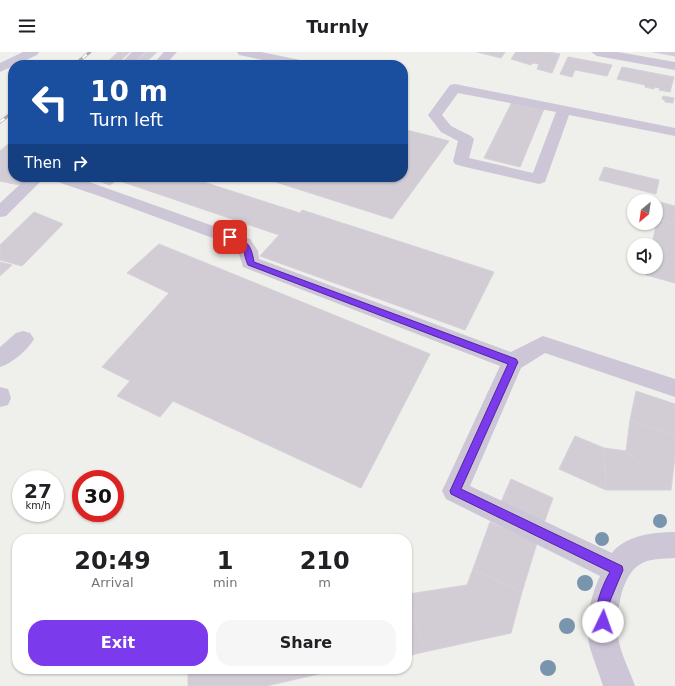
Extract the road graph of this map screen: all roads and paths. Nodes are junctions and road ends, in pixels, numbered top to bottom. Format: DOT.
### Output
graph roads {
  1 [pos="34,52"];
  2 [pos="139,52"];
  3 [pos="171,52"];
  4 [pos="244,52"];
  5 [pos="597,52"];
  6 [pos="17,60"];
  7 [pos="23,60"];
  8 [pos="130,60"];
  9 [pos="163,60"];
  10 [pos="281,60"];
  11 [pos="675,66"];
  12 [pos="8,71"];
  13 [pos="0,77"];
  14 [pos="564,110"];
  15 [pos="675,132"];
  16 [pos="32,182"];
  17 [pos="74,182"];
  18 [pos="0,212"];
  19 [pos="23,339"];
  20 [pos="0,359"];
  21 [pos="513,362"];
  22 [pos="675,388"];
  23 [pos="675,545"];
  24 [pos="618,570"];
  25 [pos="619,686"];
  1 -- 6 [label="street"];
  1 -- 7 [label="street"];
  2 -- 8 [label="street"];
  3 -- 9 [label="street"];
  4 -- 10 [label="street"];
  5 -- 11 [label="street"];
  12 -- 13 [label="street"];
  14 -- 14 [label="street"];
  14 -- 15 [label="street"];
  16 -- 18 [label="street"];
  17 -- 21 [label="street"];
  19 -- 20 [label="street"];
  21 -- 22 [label="street"];
  21 -- 24 [label="street"];
  23 -- 24 [label="street"];
  24 -- 25 [label="street"];
}
